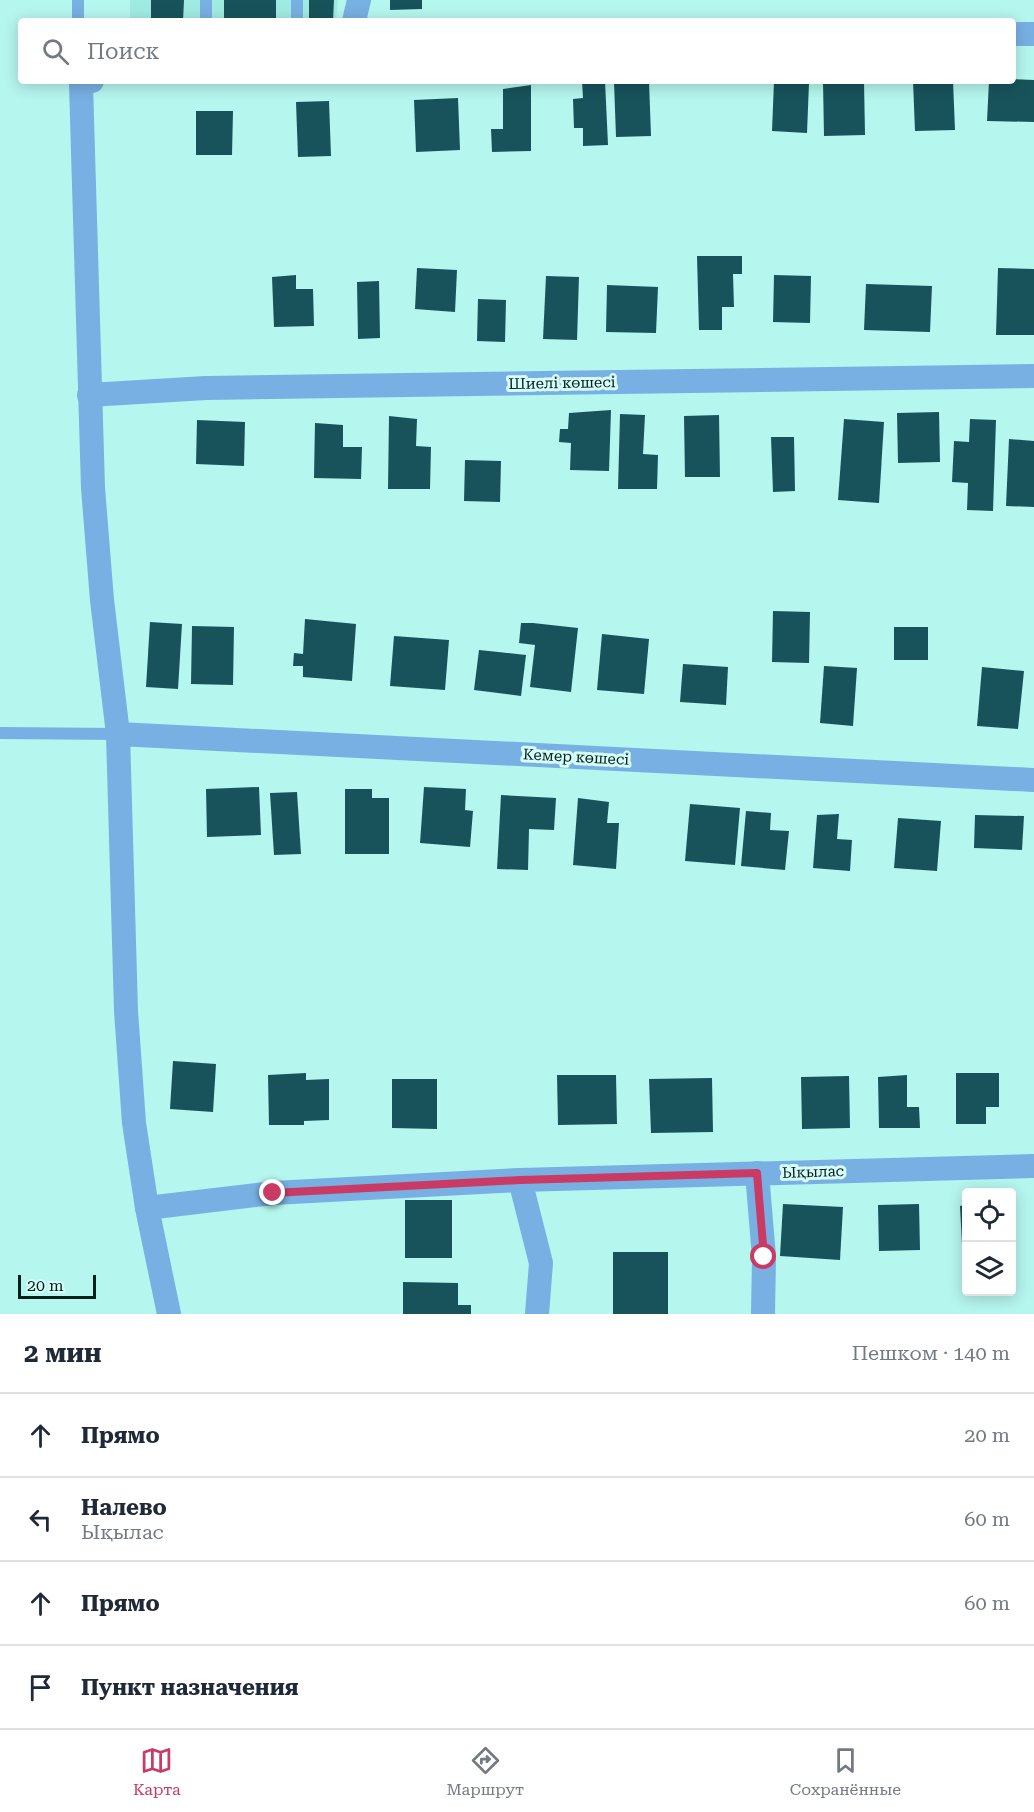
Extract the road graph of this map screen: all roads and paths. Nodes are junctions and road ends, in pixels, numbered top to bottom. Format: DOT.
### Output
graph roads {
  1 [pos="78,0"];
  2 [pos="206,0"];
  3 [pos="297,0"];
  4 [pos="359,0"];
  5 [pos="78,18"];
  6 [pos="206,18"];
  7 [pos="297,18"];
  8 [pos="355,18"];
  9 [pos="1016,34"];
  10 [pos="1034,34"];
  11 [pos="84,84"];
  12 [pos="1034,376"];
  13 [pos="89,395"];
  14 [pos="0,733"];
  15 [pos="118,734"];
  16 [pos="1034,780"];
  17 [pos="1034,1166"];
  18 [pos="757,1173"];
  19 [pos="520,1180"];
  20 [pos="147,1208"];
  21 [pos="170,1314"];
  22 [pos="537,1314"];
  23 [pos="763,1314"];
  1 -- 5 [label="lane"];
  2 -- 6 [label="lane"];
  3 -- 7 [label="lane"];
  4 -- 8 [label="street"];
  9 -- 10 [label="street"];
  11 -- 13 [label="street"];
  12 -- 13 [label="street, Шиелі көшесі"];
  13 -- 15 [label="street"];
  14 -- 15 [label="lane"];
  15 -- 16 [label="street, Кемер көшесі"];
  15 -- 20 [label="street"];
  17 -- 18 [label="street, Ықылас"];
  18 -- 19 [label="street, Ықылас"];
  18 -- 23 [label="street"];
  19 -- 20 [label="street, Ықылас"];
  19 -- 22 [label="street"];
  20 -- 21 [label="street"];
}
